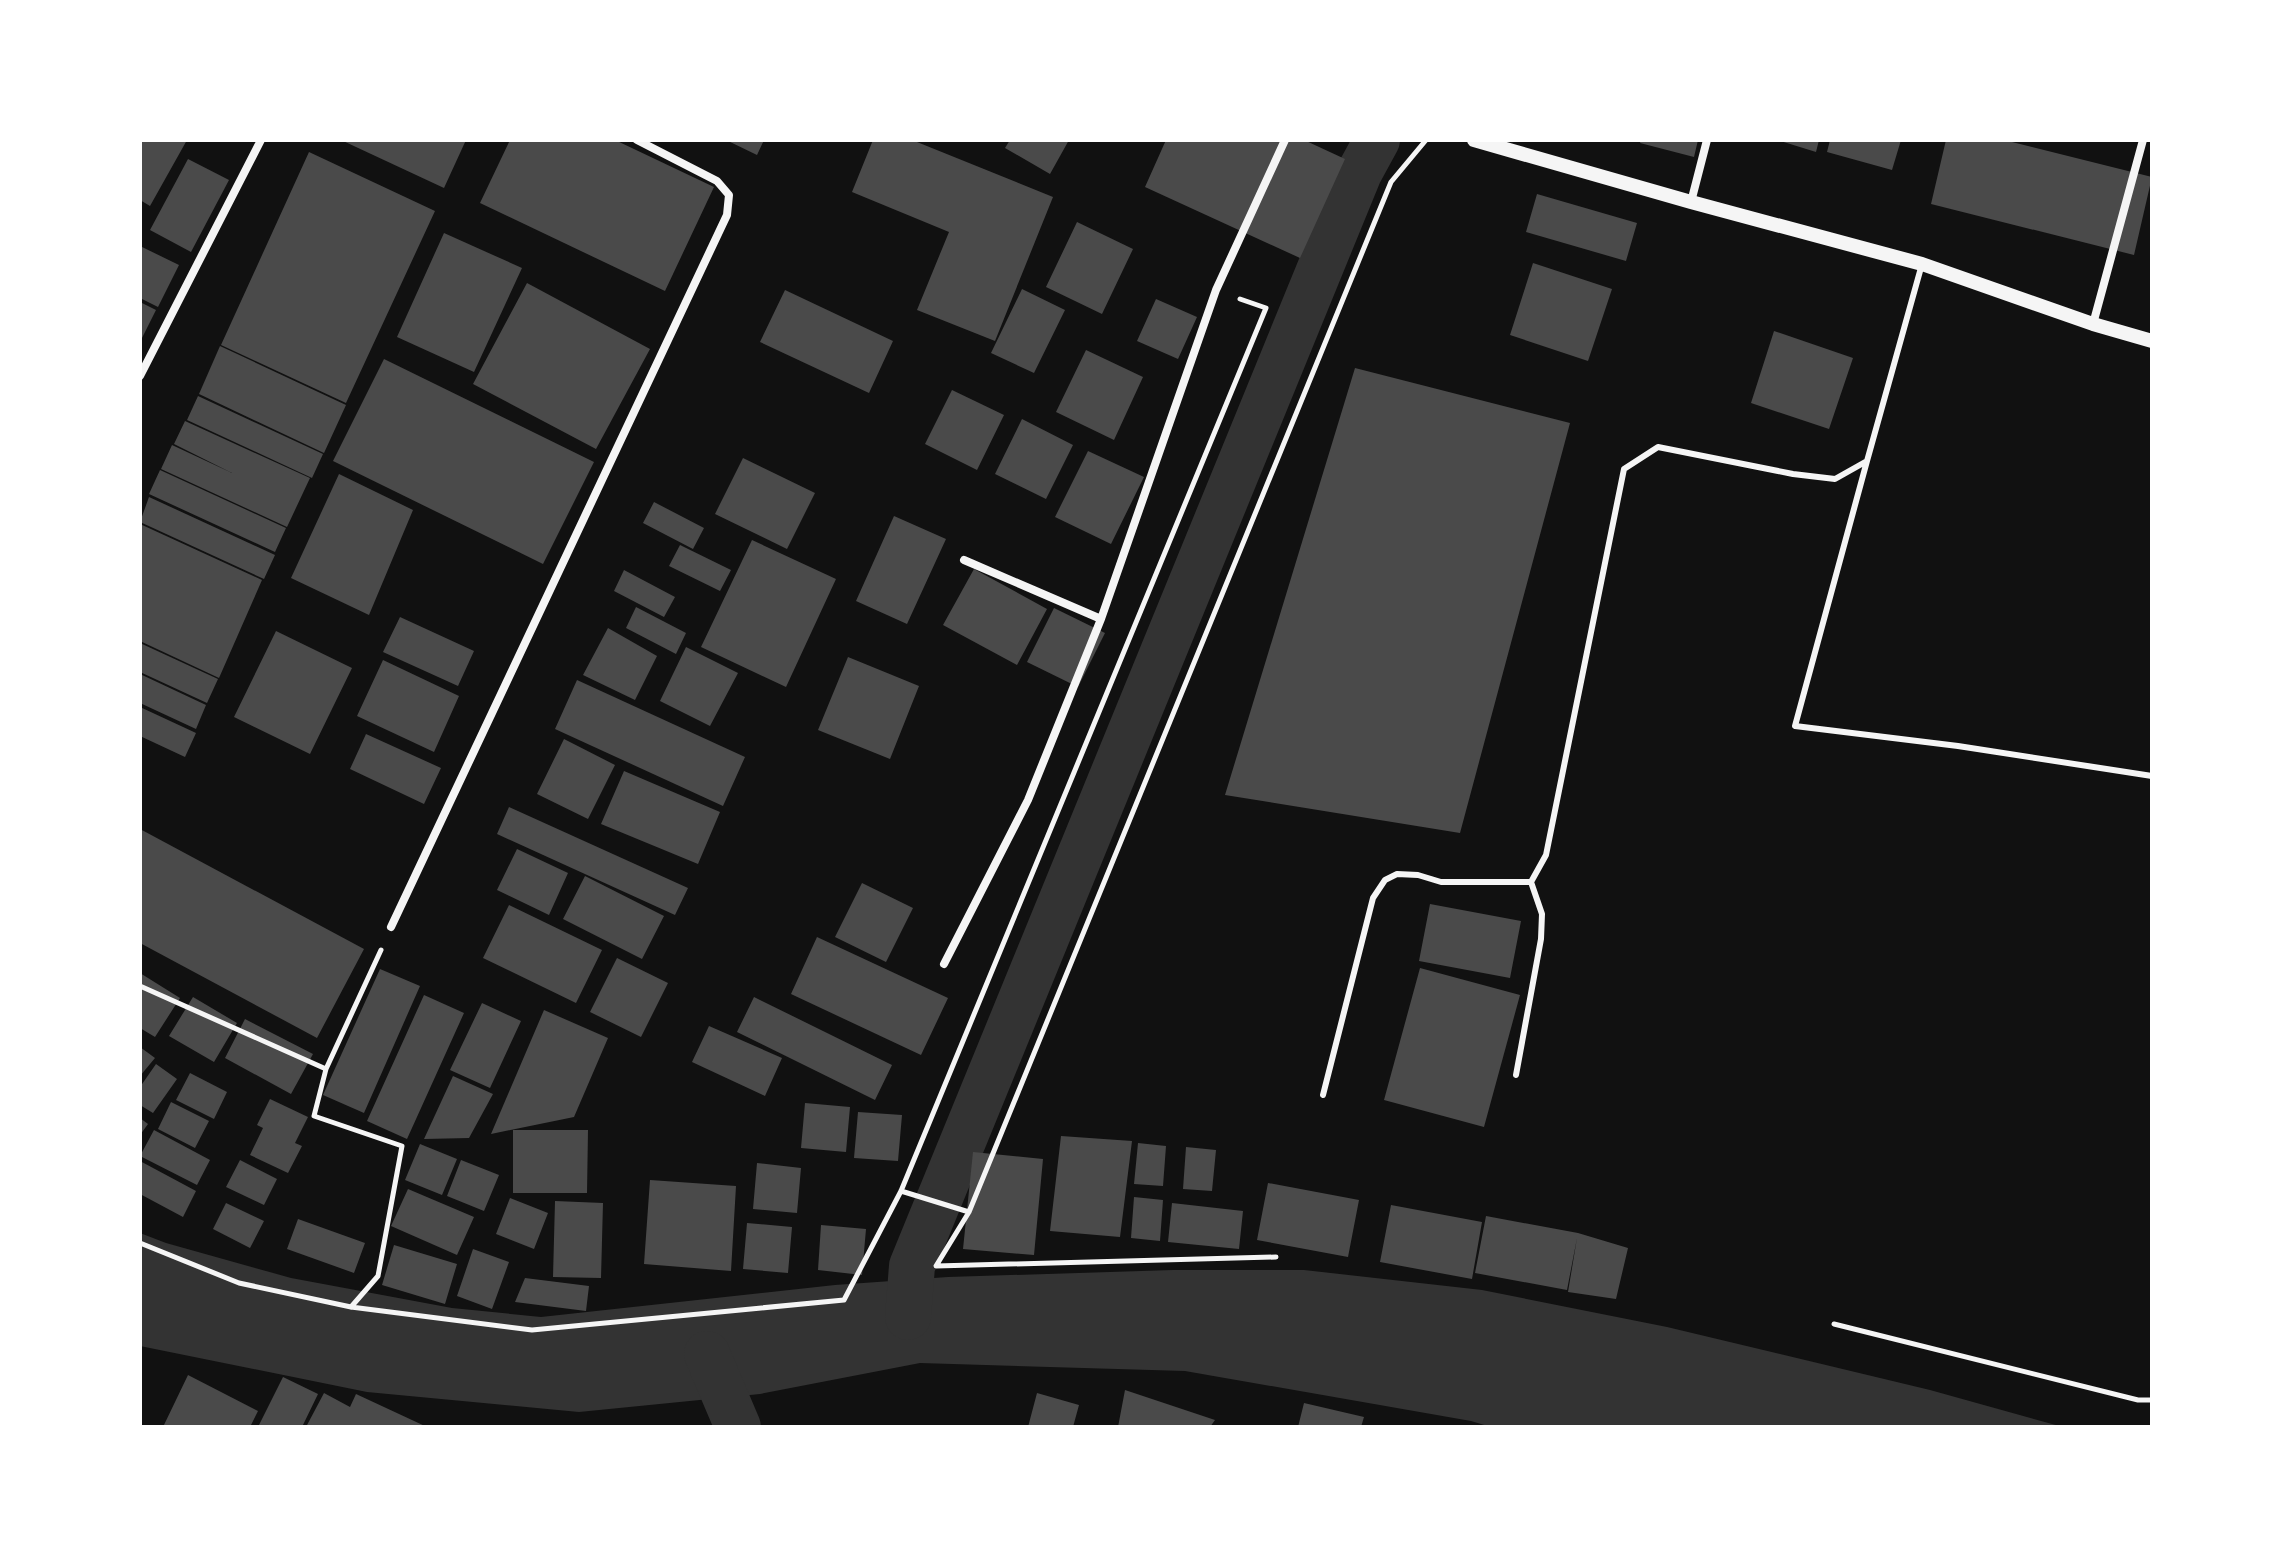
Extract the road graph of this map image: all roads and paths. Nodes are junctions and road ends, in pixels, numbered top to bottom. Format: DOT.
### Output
graph roads {
  1 [pos="261,140"];
  2 [pos="637,140"];
  3 [pos="1285,140"];
  4 [pos="1426,140"];
  5 [pos="1474,140"];
  6 [pos="1707,140"];
  7 [pos="2143,140"];
  8 [pos="1691,202"];
  9 [pos="1922,264"];
  10 [pos="1216,290"];
  11 [pos="2093,324"];
  12 [pos="2152,341"];
  13 [pos="140,376"];
  14 [pos="1867,461"];
  15 [pos="964,560"];
  16 [pos="1101,619"];
  17 [pos="2152,776"];
  18 [pos="1531,882"];
  19 [pos="391,927"];
  20 [pos="944,964"];
  21 [pos="140,986"];
  22 [pos="326,1069"];
  23 [pos="1516,1075"];
  24 [pos="1323,1095"];
  25 [pos="901,1191"];
  26 [pos="969,1212"];
  27 [pos="140,1243"];
  28 [pos="1276,1257"];
  29 [pos="351,1307"];
  30 [pos="1834,1324"];
  31 [pos="2152,1400"];
  1 -- 13 [label="street"];
  2 -- 19 [label="street"];
  3 -- 10 [label="street"];
  4 -- 26 [label="path"];
  5 -- 8 [label="street"];
  6 -- 8 [label="street"];
  7 -- 11 [label="street"];
  8 -- 9 [label="street"];
  9 -- 11 [label="street"];
  9 -- 14 [label="lane"];
  10 -- 16 [label="street"];
  10 -- 25 [label="path"];
  11 -- 12 [label="street"];
  14 -- 17 [label="lane"];
  14 -- 18 [label="lane"];
  15 -- 16 [label="street"];
  16 -- 20 [label="street"];
  18 -- 23 [label="lane"];
  18 -- 24 [label="lane"];
  19 -- 22 [label="path"];
  21 -- 22 [label="path"];
  22 -- 29 [label="path"];
  25 -- 26 [label="path"];
  25 -- 29 [label="path"];
  26 -- 28 [label="path"];
  27 -- 29 [label="path"];
  30 -- 31 [label="path"];
}
